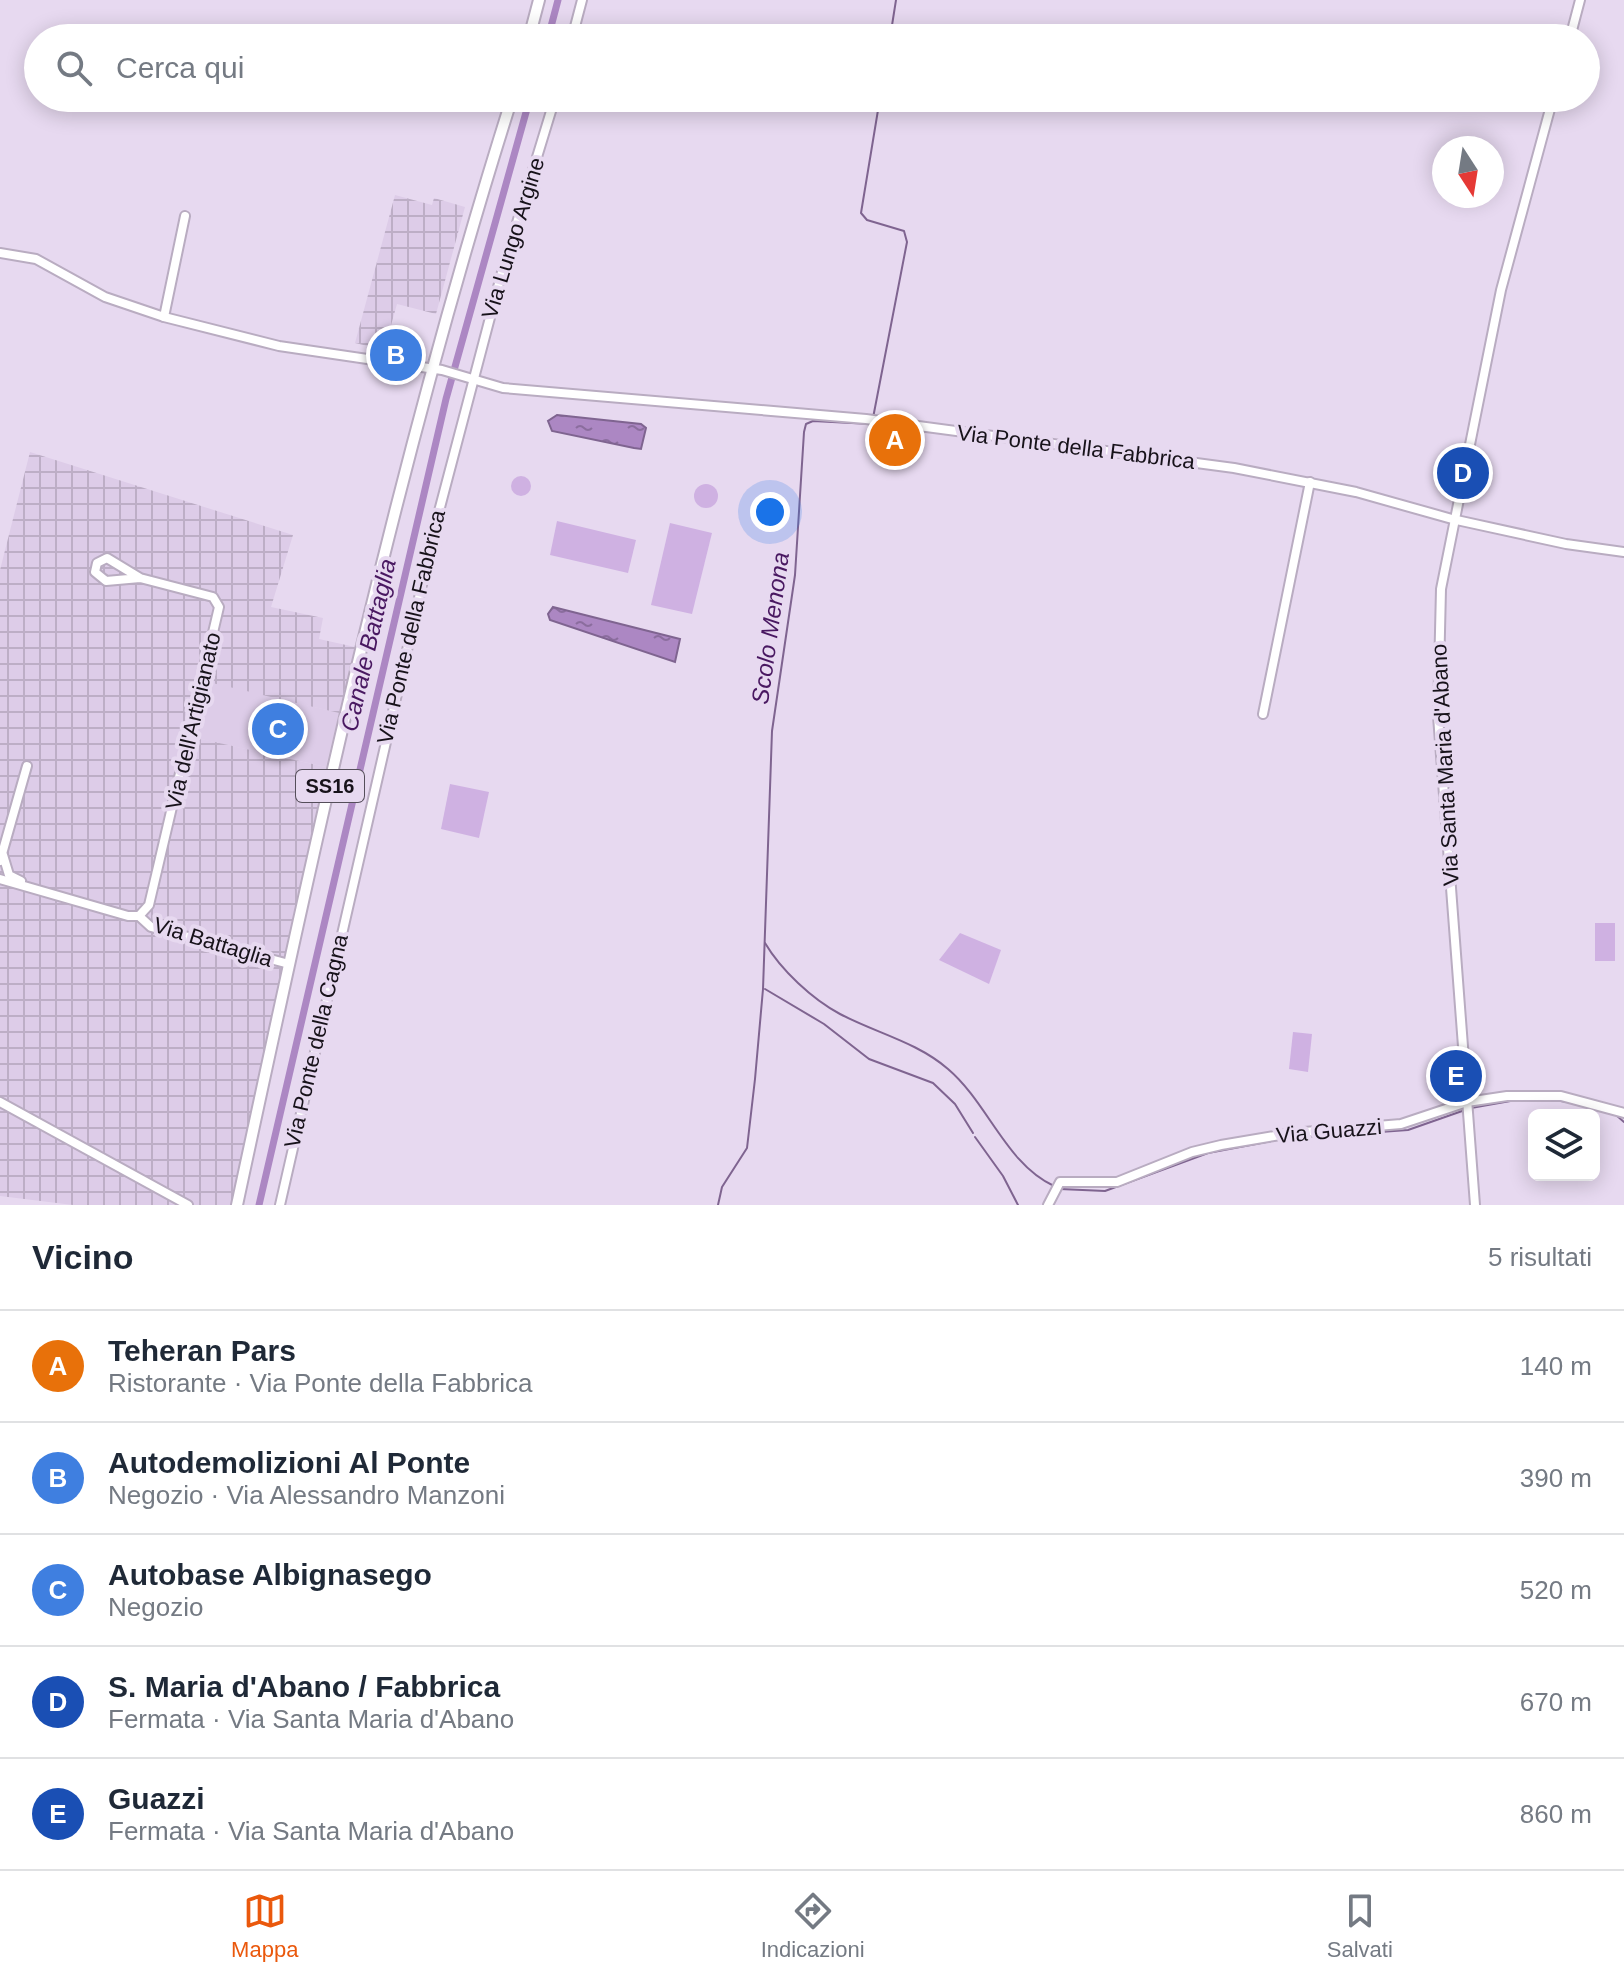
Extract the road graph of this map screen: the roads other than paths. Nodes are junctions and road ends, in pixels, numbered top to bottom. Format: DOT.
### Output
graph roads {
  1 [pos="539,0"];
  2 [pos="582,0"];
  3 [pos="1580,0"];
  4 [pos="533,24"];
  5 [pos="576,24"];
  6 [pos="1574,24"];
  7 [pos="508,112"];
  8 [pos="551,112"];
  9 [pos="1549,112"];
  10 [pos="185,216"];
  11 [pos="0,253"];
  12 [pos="164,317"];
  13 [pos="437,369"];
  14 [pos="473,378"];
  15 [pos="1310,482"];
  16 [pos="1452,519"];
  17 [pos="1624,552"];
  18 [pos="140,578"];
  19 [pos="1263,714"];
  20 [pos="27,766"];
  21 [pos="1,857"];
  22 [pos="353,877"];
  23 [pos="0,879"];
  24 [pos="32,888"];
  25 [pos="139,916"];
  26 [pos="289,964"];
  27 [pos="0,1102"];
  28 [pos="1468,1107"];
  29 [pos="1624,1113"];
  30 [pos="188,1205"];
  31 [pos="237,1205"];
  32 [pos="280,1205"];
  33 [pos="1048,1205"];
  34 [pos="1475,1205"];
  1 -- 4 [label="main road"];
  2 -- 5 [label="street"];
  3 -- 6 [label="street"];
  7 -- 13 [label="main road, SS16"];
  8 -- 14 [label="street, Via Lungo Argine"];
  9 -- 16 [label="street, Via Santa Maria d'Abano"];
  10 -- 12 [label="street"];
  11 -- 12 [label="street, Via Ponte della Fabbrica"];
  12 -- 13 [label="street, Via Ponte della Fabbrica"];
  13 -- 14 [label="street, Via Ponte della Fabbrica"];
  13 -- 26 [label="main road, SS16"];
  14 -- 15 [label="street, Via Ponte della Fabbrica"];
  14 -- 22 [label="street, Via Ponte della Fabbrica"];
  15 -- 16 [label="street, Via Ponte della Fabbrica"];
  15 -- 19 [label="street"];
  16 -- 17 [label="street, Via Ponte della Fabbrica"];
  16 -- 28 [label="street, Via Santa Maria d'Abano"];
  18 -- 18 [label="street"];
  18 -- 25 [label="street, Via dell'Artigianato"];
  20 -- 21 [label="street"];
  21 -- 24 [label="street"];
  22 -- 32 [label="street, Via Ponte della Cagna"];
  23 -- 24 [label="street"];
  24 -- 25 [label="street"];
  25 -- 26 [label="street, Via Battaglia"];
  26 -- 31 [label="main road, SS16"];
  27 -- 30 [label="street"];
  28 -- 29 [label="street, Via Guazzi"];
  28 -- 33 [label="street, Via Guazzi"];
  28 -- 34 [label="street, Via Santa Maria d'Abano"];
}
